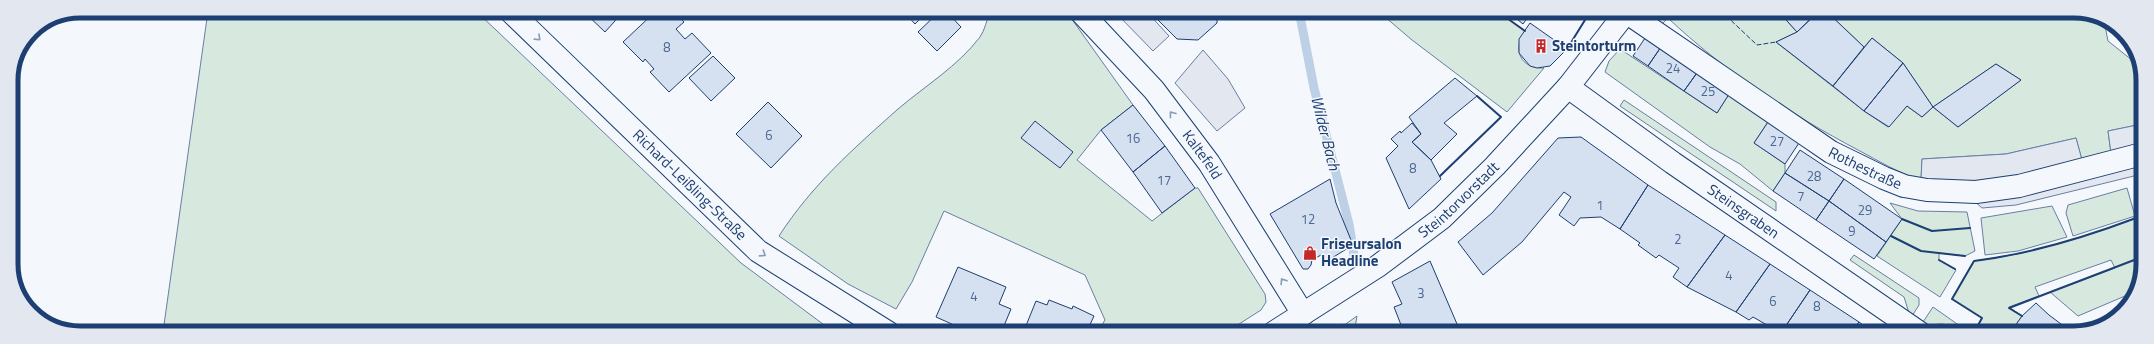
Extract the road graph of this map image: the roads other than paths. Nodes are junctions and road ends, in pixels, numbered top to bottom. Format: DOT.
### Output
graph roads {
  1 [pos="517,18"];
  2 [pos="1087,18"];
  3 [pos="1622,18"];
  4 [pos="1636,18"];
  5 [pos="1568,87"];
  6 [pos="2136,156"];
  7 [pos="1310,310"];
  8 [pos="878,326"];
  9 [pos="1284,326"];
  10 [pos="1910,326"];
  1 -- 8 [label="street, Richard-Leißling-Straße, one-way"];
  7 -- 2 [label="street, Kaltefeld, one-way"];
  3 -- 5 [label="street, Steintorvorstadt"];
  4 -- 6 [label="street, Rothestraße"];
  5 -- 7 [label="street, Steintorvorstadt"];
  5 -- 10 [label="street, Steinsgraben"];
  7 -- 9 [label="street, Steintorvorstadt"];
}
